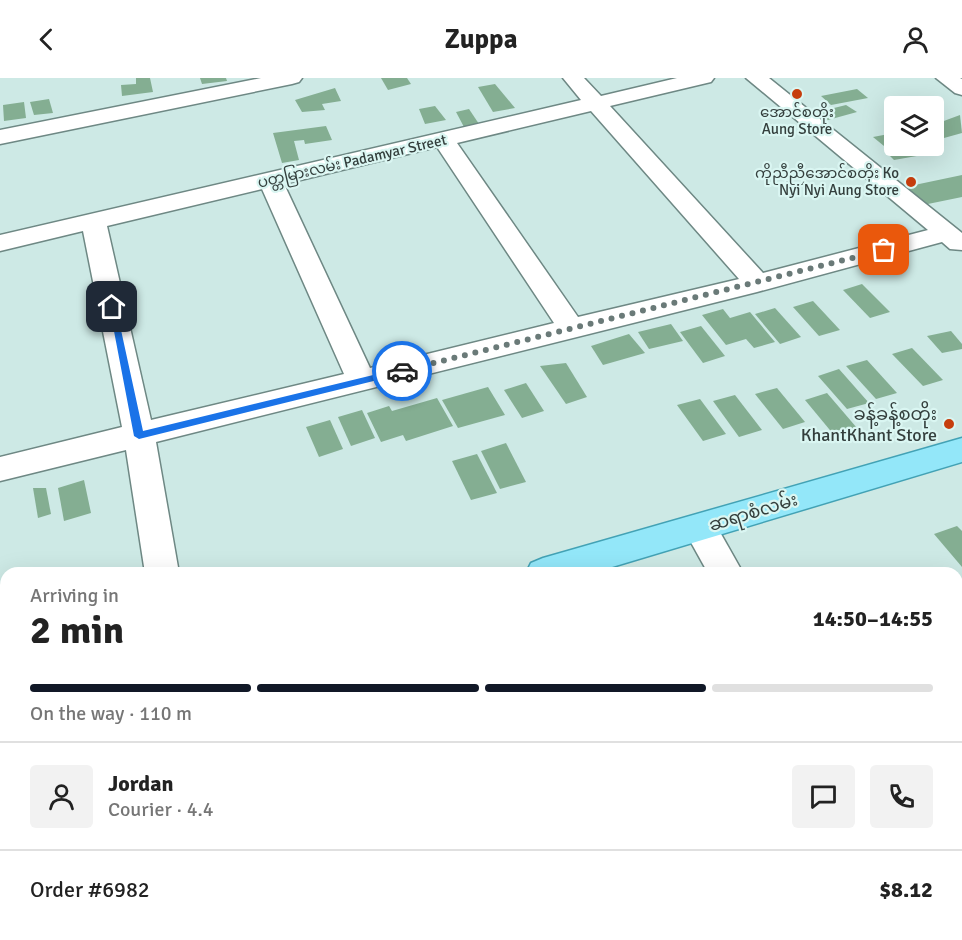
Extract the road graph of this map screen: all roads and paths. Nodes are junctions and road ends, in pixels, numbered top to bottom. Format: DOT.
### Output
graph roads {
  1 [pos="184,78"];
  2 [pos="292,78"];
  3 [pos="573,78"];
  4 [pos="704,78"];
  5 [pos="756,78"];
  6 [pos="946,78"];
  7 [pos="962,89"];
  8 [pos="194,98"];
  9 [pos="596,103"];
  10 [pos="0,137"];
  11 [pos="443,139"];
  12 [pos="270,180"];
  13 [pos="93,221"];
  14 [pos="954,240"];
  15 [pos="0,243"];
  16 [pos="757,283"];
  17 [pos="572,329"];
  18 [pos="362,381"];
  19 [pos="139,436"];
  20 [pos="962,450"];
  21 [pos="0,470"];
  22 [pos="700,528"];
  23 [pos="161,567"];
  24 [pos="564,567"];
  25 [pos="723,567"];
  1 -- 8 [label="street"];
  2 -- 8 [label="street"];
  3 -- 9 [label="street"];
  4 -- 9 [label="street, ပတ္တမြားလမ်း Padamyar Street"];
  5 -- 14 [label="street"];
  6 -- 7 [label="street"];
  8 -- 10 [label="street"];
  9 -- 11 [label="street, ပတ္တမြားလမ်း Padamyar Street"];
  9 -- 16 [label="street"];
  11 -- 12 [label="street, ပတ္တမြားလမ်း Padamyar Street"];
  11 -- 17 [label="street"];
  12 -- 13 [label="street, ပတ္တမြားလမ်း Padamyar Street"];
  12 -- 18 [label="street"];
  13 -- 15 [label="street, ပတ္တမြားလမ်း Padamyar Street"];
  13 -- 19 [label="street"];
  14 -- 16 [label="street"];
  16 -- 17 [label="street"];
  17 -- 18 [label="street"];
  18 -- 19 [label="street"];
  19 -- 21 [label="street"];
  19 -- 23 [label="street"];
  20 -- 22 [label="main road, ဆရာစံလမ်း"];
  22 -- 24 [label="main road, ဆရာစံလမ်း"];
  22 -- 25 [label="street"];
}
